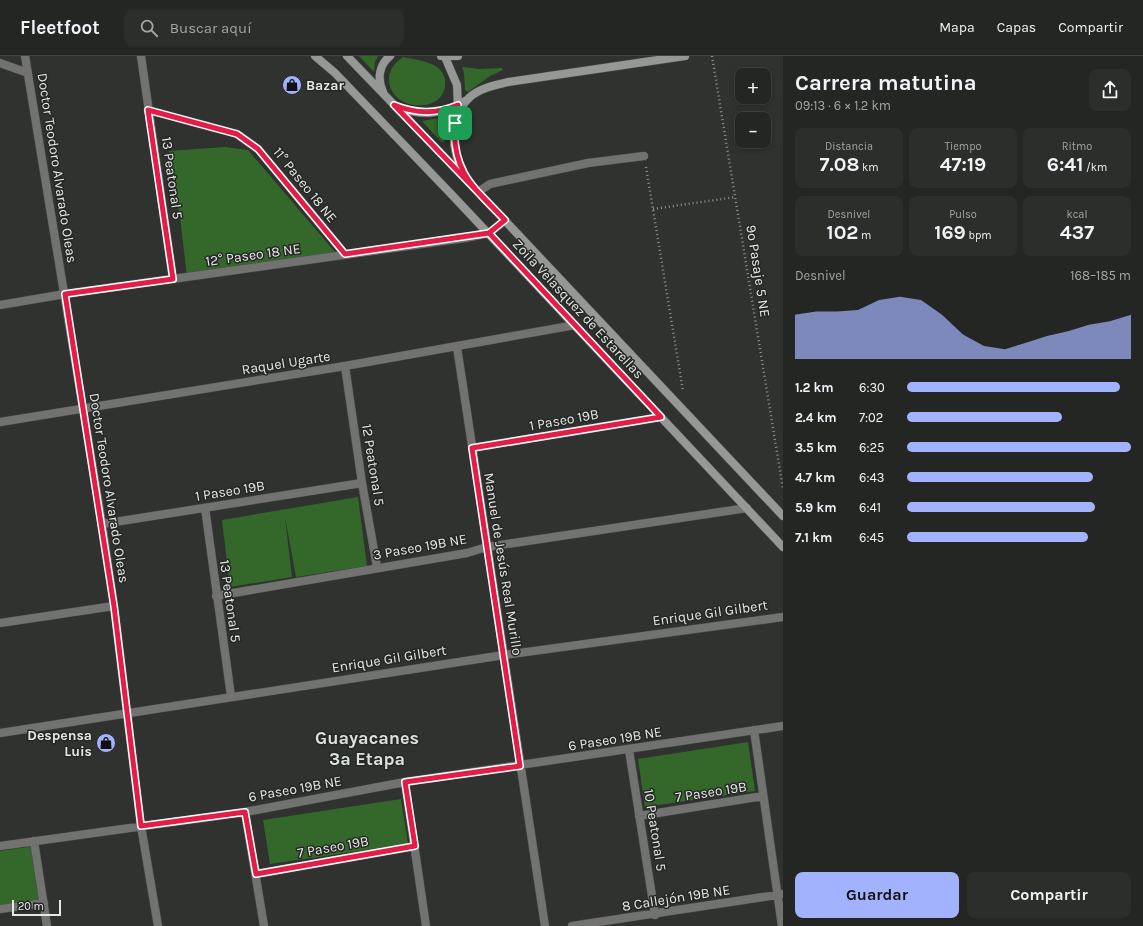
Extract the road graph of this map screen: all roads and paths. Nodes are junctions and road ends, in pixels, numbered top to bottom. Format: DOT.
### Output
graph roads {
  1 [pos="25,56"];
  2 [pos="140,56"];
  3 [pos="315,56"];
  4 [pos="347,56"];
  5 [pos="390,56"];
  6 [pos="443,56"];
  7 [pos="458,56"];
  8 [pos="685,56"];
  9 [pos="712,56"];
  10 [pos="0,64"];
  11 [pos="28,73"];
  12 [pos="470,97"];
  13 [pos="394,105"];
  14 [pos="458,105"];
  15 [pos="148,110"];
  16 [pos="455,123"];
  17 [pos="644,156"];
  18 [pos="469,182"];
  19 [pos="478,192"];
  20 [pos="736,197"];
  21 [pos="653,209"];
  22 [pos="505,220"];
  23 [pos="489,233"];
  24 [pos="345,254"];
  25 [pos="173,279"];
  26 [pos="65,294"];
  27 [pos="0,305"];
  28 [pos="575,325"];
  29 [pos="457,347"];
  30 [pos="345,366"];
  31 [pos="84,409"];
  32 [pos="686,413"];
  33 [pos="661,417"];
  34 [pos="0,422"];
  35 [pos="472,448"];
  36 [pos="362,483"];
  37 [pos="783,489"];
  38 [pos="205,508"];
  39 [pos="747,508"];
  40 [pos="783,516"];
  41 [pos="102,524"];
  42 [pos="487,547"];
  43 [pos="783,547"];
  44 [pos="376,567"];
  45 [pos="216,596"];
  46 [pos="114,606"];
  47 [pos="783,616"];
  48 [pos="0,623"];
  49 [pos="504,655"];
  50 [pos="231,696"];
  51 [pos="126,713"];
  52 [pos="783,726"];
  53 [pos="754,730"];
  54 [pos="0,733"];
  55 [pos="629,750"];
  56 [pos="520,766"];
  57 [pos="405,782"];
  58 [pos="763,796"];
  59 [pos="245,812"];
  60 [pos="640,816"];
  61 [pos="141,826"];
  62 [pos="34,841"];
  63 [pos="0,846"];
  64 [pos="415,846"];
  65 [pos="256,874"];
  66 [pos="780,895"];
  67 [pos="44,904"];
  68 [pos="0,909"];
  69 [pos="655,915"];
  70 [pos="47,926"];
  71 [pos="158,926"];
  72 [pos="264,926"];
  73 [pos="426,926"];
  74 [pos="545,926"];
  75 [pos="572,926"];
  76 [pos="782,926"];
  1 -- 11 [label="street, Doctor Teodoro Alvarado Oleas"];
  2 -- 15 [label="street, 13 Peatonal 5"];
  3 -- 23 [label="street, Zoila Velasquez de Estarellas"];
  4 -- 13 [label="street, Zoila Velasquez de Estarellas"];
  5 -- 13 [label="street"];
  6 -- 7 [label="street"];
  6 -- 14 [label="street"];
  8 -- 12 [label="street"];
  9 -- 20 [label="path, 9º Pasaje 5 NE"];
  10 -- 11 [label="street"];
  11 -- 26 [label="street, Doctor Teodoro Alvarado Oleas"];
  12 -- 14 [label="street"];
  12 -- 16 [label="street"];
  13 -- 14 [label="street"];
  13 -- 18 [label="street, Zoila Velasquez de Estarellas"];
  14 -- 16 [label="street"];
  15 -- 24 [label="street, 11° Paseo 18 NE"];
  15 -- 25 [label="street, 13 Peatonal 5"];
  16 -- 18 [label="street"];
  17 -- 19 [label="street"];
  17 -- 21 [label="path"];
  18 -- 19 [label="street, Zoila Velasquez de Estarellas"];
  19 -- 22 [label="street, Zoila Velasquez de Estarellas"];
  20 -- 21 [label="path"];
  20 -- 37 [label="path, 9º Pasaje 5 NE"];
  21 -- 32 [label="path"];
  22 -- 23 [label="street"];
  22 -- 32 [label="street, Zoila Velasquez de Estarellas"];
  23 -- 24 [label="street, 12° Paseo 18 NE"];
  23 -- 28 [label="street, Zoila Velasquez de Estarellas"];
  24 -- 25 [label="street, 12° Paseo 18 NE"];
  25 -- 26 [label="street, 12° Paseo 18 NE"];
  26 -- 27 [label="street, 12° Paseo 18 NE"];
  26 -- 31 [label="street, Doctor Teodoro Alvarado Oleas"];
  28 -- 29 [label="street, Raquel Ugarte"];
  28 -- 33 [label="street, Zoila Velasquez de Estarellas"];
  29 -- 30 [label="street, Raquel Ugarte"];
  29 -- 35 [label="street, Manuel de Jesús Real Murillo"];
  30 -- 31 [label="street, Raquel Ugarte"];
  30 -- 36 [label="street, 12 Peatonal 5"];
  31 -- 34 [label="street, Raquel Ugarte"];
  31 -- 41 [label="street, Doctor Teodoro Alvarado Oleas"];
  32 -- 40 [label="street, Zoila Velasquez de Estarellas"];
  33 -- 35 [label="street, 1 Paseo 19B"];
  33 -- 39 [label="street, Zoila Velasquez de Estarellas"];
  35 -- 42 [label="street, Manuel de Jesús Real Murillo"];
  36 -- 38 [label="street, 1 Paseo 19B"];
  36 -- 44 [label="street, 12 Peatonal 5"];
  38 -- 41 [label="street, 1 Paseo 19B"];
  38 -- 45 [label="street, 13 Peatonal 5"];
  39 -- 42 [label="street, 3 Paseo 19B NE"];
  39 -- 43 [label="street, Zoila Velasquez de Estarellas"];
  41 -- 46 [label="street, Doctor Teodoro Alvarado Oleas"];
  42 -- 44 [label="street, 3 Paseo 19B NE"];
  42 -- 49 [label="street, Manuel de Jesús Real Murillo"];
  44 -- 45 [label="street, 3 Paseo 19B NE"];
  45 -- 50 [label="street, 13 Peatonal 5"];
  46 -- 48 [label="street"];
  46 -- 51 [label="street, Doctor Teodoro Alvarado Oleas"];
  47 -- 49 [label="street, Enrique Gil Gilbert"];
  49 -- 50 [label="street, Enrique Gil Gilbert"];
  49 -- 56 [label="street, Manuel de Jesús Real Murillo"];
  50 -- 51 [label="street, Enrique Gil Gilbert"];
  51 -- 54 [label="street, Enrique Gil Gilbert"];
  51 -- 61 [label="street, Doctor Teodoro Alvarado Oleas"];
  52 -- 53 [label="street, 6 Paseo 19B NE"];
  53 -- 55 [label="street, 6 Paseo 19B NE"];
  53 -- 58 [label="street"];
  55 -- 56 [label="street, 6 Paseo 19B NE"];
  55 -- 60 [label="street, 10 Peatonal 5"];
  56 -- 57 [label="street, 6 Paseo 19B NE"];
  56 -- 74 [label="street, Manuel de Jesús Real Murillo"];
  57 -- 59 [label="street, 6 Paseo 19B NE"];
  57 -- 64 [label="street"];
  58 -- 60 [label="street, 7 Paseo 19B"];
  58 -- 66 [label="street"];
  59 -- 61 [label="street, 6 Paseo 19B NE"];
  59 -- 65 [label="street"];
  60 -- 69 [label="street, 10 Peatonal 5"];
  61 -- 62 [label="street, 6 Paseo 19B NE"];
  61 -- 71 [label="street, Doctor Teodoro Alvarado Oleas"];
  62 -- 63 [label="street, 6 Paseo 19B NE"];
  62 -- 67 [label="street"];
  64 -- 65 [label="street, 7 Paseo 19B"];
  64 -- 73 [label="street"];
  65 -- 72 [label="street"];
  66 -- 69 [label="street, 8 Callejón 19B NE"];
  66 -- 76 [label="street"];
  67 -- 68 [label="street"];
  67 -- 70 [label="street"];
  69 -- 75 [label="street, 8 Callejón 19B NE"];
}
